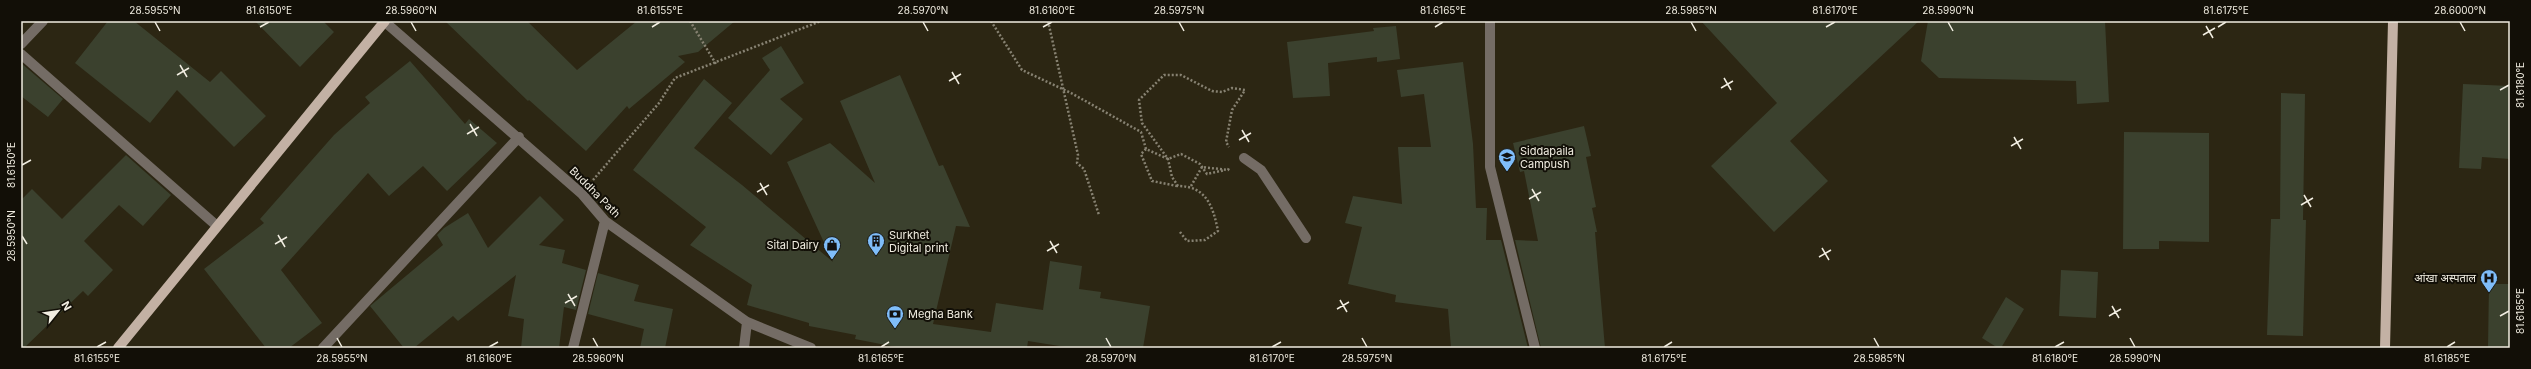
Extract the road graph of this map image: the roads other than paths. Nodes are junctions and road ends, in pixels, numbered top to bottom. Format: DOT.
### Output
graph roads {
  1 [pos="43,21"];
  2 [pos="385,21"];
  3 [pos="1490,21"];
  4 [pos="2393,21"];
  5 [pos="21,44"];
  6 [pos="21,54"];
  7 [pos="519,137"];
  8 [pos="1244,158"];
  9 [pos="605,221"];
  10 [pos="217,226"];
  11 [pos="1306,238"];
  12 [pos="747,322"];
  13 [pos="118,348"];
  14 [pos="323,348"];
  15 [pos="573,348"];
  16 [pos="744,348"];
  17 [pos="811,348"];
  18 [pos="1535,348"];
  19 [pos="2385,348"];
  1 -- 5 [label="street"];
  2 -- 7 [label="street, Buddha Path"];
  2 -- 10 [label="main road"];
  3 -- 18 [label="street"];
  4 -- 19 [label="main road"];
  6 -- 10 [label="street"];
  7 -- 9 [label="street, Buddha Path"];
  7 -- 14 [label="street"];
  8 -- 11 [label="street"];
  9 -- 12 [label="street, Buddha Path"];
  9 -- 15 [label="street"];
  10 -- 13 [label="main road"];
  12 -- 16 [label="street"];
  12 -- 17 [label="street, Buddha Path"];
}
